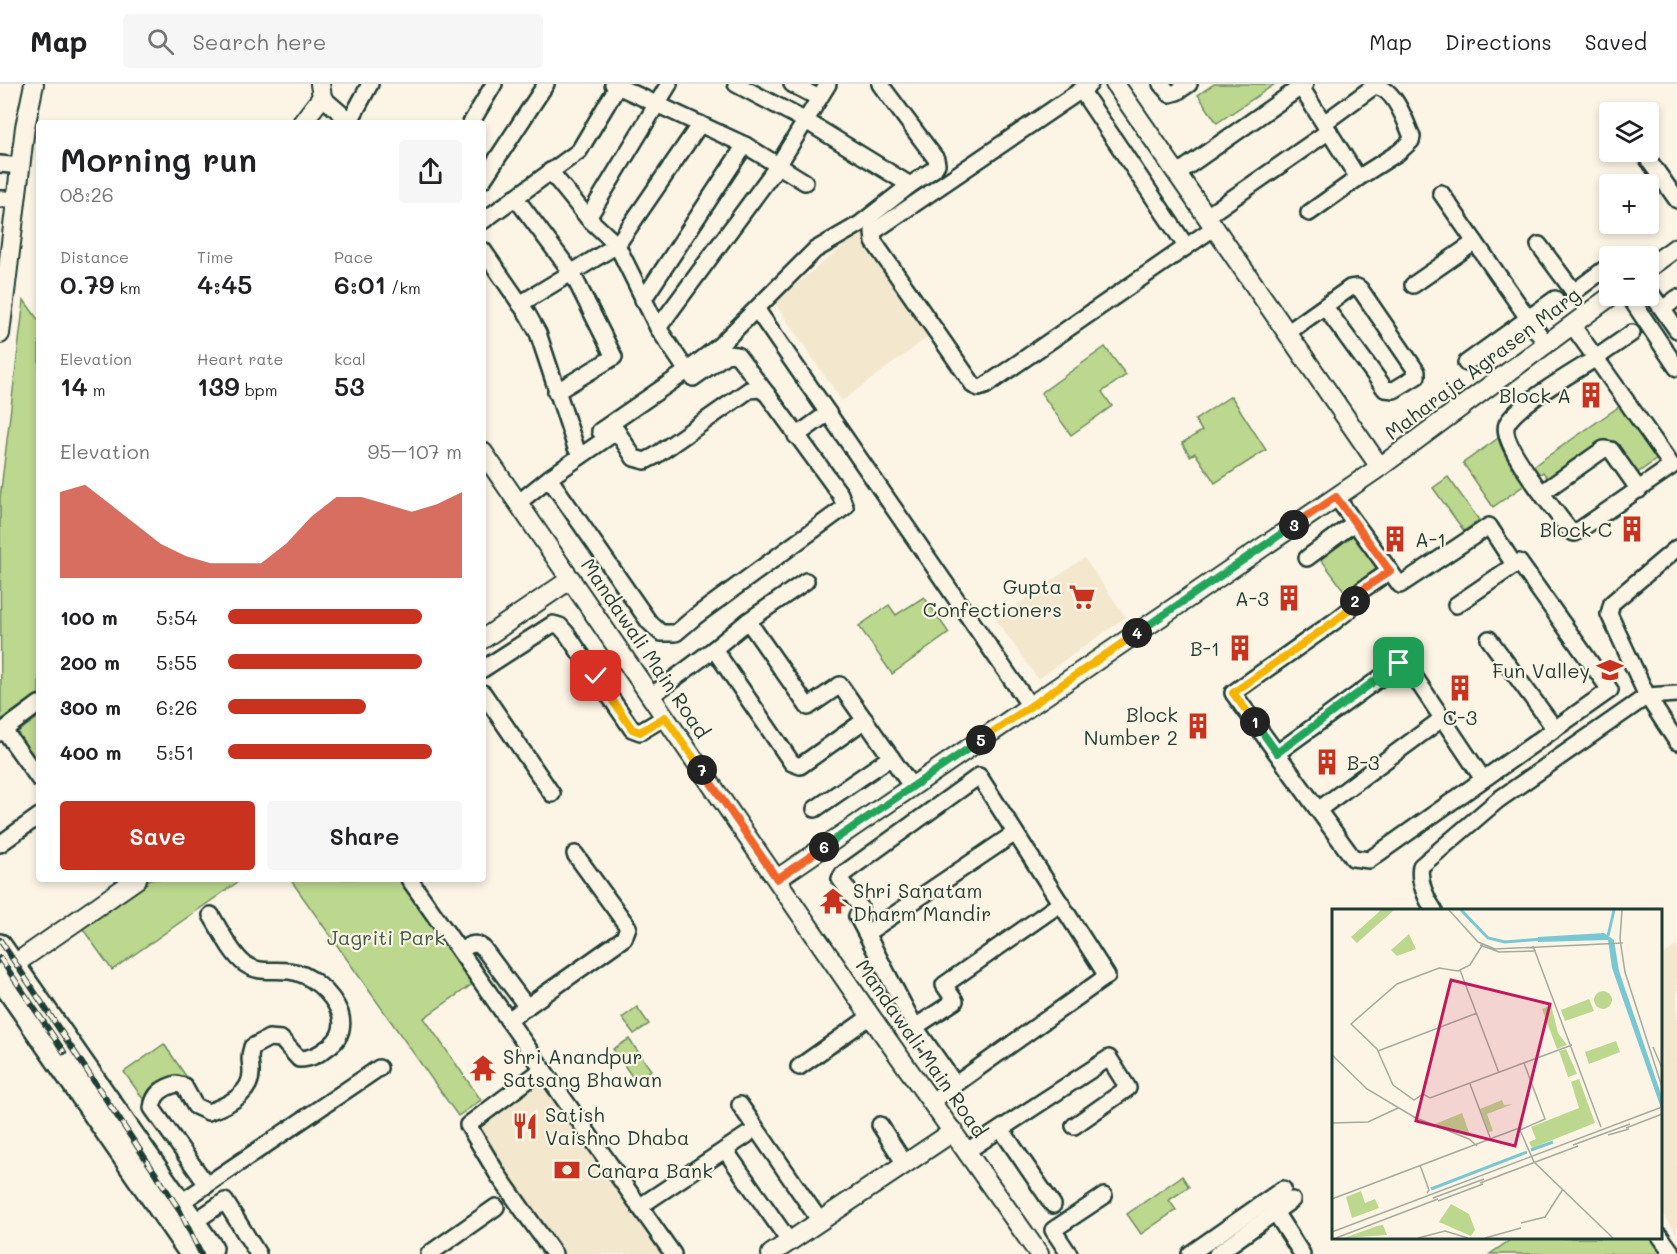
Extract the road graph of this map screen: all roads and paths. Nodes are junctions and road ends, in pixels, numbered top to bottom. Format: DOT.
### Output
graph roads {
  1 [pos="34,84"];
  2 [pos="370,84"];
  3 [pos="494,84"];
  4 [pos="546,84"];
  5 [pos="669,84"];
  6 [pos="736,84"];
  7 [pos="792,84"];
  8 [pos="828,84"];
  9 [pos="880,84"];
  10 [pos="1115,84"];
  11 [pos="1161,84"];
  12 [pos="1190,84"];
  13 [pos="616,85"];
  14 [pos="1303,86"];
  15 [pos="1086,87"];
  16 [pos="321,88"];
  17 [pos="819,98"];
  18 [pos="657,105"];
  19 [pos="304,120"];
  20 [pos="349,120"];
  21 [pos="352,120"];
  22 [pos="473,120"];
  23 [pos="806,121"];
  24 [pos="700,124"];
  25 [pos="1326,127"];
  26 [pos="745,145"];
  27 [pos="1650,162"];
  28 [pos="0,164"];
  29 [pos="779,164"];
  30 [pos="20,166"];
  31 [pos="550,171"];
  32 [pos="1178,172"];
  33 [pos="486,175"];
  34 [pos="1358,178"];
  35 [pos="805,182"];
  36 [pos="910,185"];
  37 [pos="1441,193"];
  38 [pos="515,197"];
  39 [pos="8,199"];
  40 [pos="1677,200"];
  41 [pos="1309,213"];
  42 [pos="486,218"];
  43 [pos="588,218"];
  44 [pos="1211,221"];
  45 [pos="1475,242"];
  46 [pos="617,245"];
  47 [pos="1539,245"];
  48 [pos="1186,246"];
  49 [pos="1677,247"];
  50 [pos="486,254"];
  51 [pos="1659,260"];
  52 [pos="572,273"];
  53 [pos="1599,273"];
  54 [pos="1413,285"];
  55 [pos="3,286"];
  56 [pos="1582,286"];
  57 [pos="1555,298"];
  58 [pos="1599,298"];
  59 [pos="1677,298"];
  60 [pos="643,300"];
  61 [pos="520,304"];
  62 [pos="1659,304"];
  63 [pos="1599,305"];
  64 [pos="1636,306"];
  65 [pos="1325,308"];
  66 [pos="1663,309"];
  67 [pos="757,310"];
  68 [pos="1529,318"];
  69 [pos="1572,325"];
  70 [pos="658,328"];
  71 [pos="1677,330"];
  72 [pos="0,333"];
  73 [pos="1287,333"];
  74 [pos="1632,333"];
  75 [pos="1546,344"];
  76 [pos="1596,358"];
  77 [pos="1466,363"];
  78 [pos="1677,368"];
  79 [pos="687,371"];
  80 [pos="556,392"];
  81 [pos="767,394"];
  82 [pos="828,412"];
  83 [pos="617,431"];
  84 [pos="796,436"];
  85 [pos="576,448"];
  86 [pos="486,456"];
  87 [pos="1380,467"];
  88 [pos="549,478"];
  89 [pos="1639,490"];
  90 [pos="1543,492"];
  91 [pos="1336,497"];
  92 [pos="516,499"];
  93 [pos="1354,523"];
  94 [pos="1677,548"];
  95 [pos="1307,558"];
  96 [pos="1515,566"];
  97 [pos="1390,571"];
  98 [pos="571,579"];
  99 [pos="806,581"];
  100 [pos="1455,605"];
  101 [pos="748,621"];
  102 [pos="486,637"];
  103 [pos="1489,639"];
  104 [pos="714,649"];
  105 [pos="486,667"];
  106 [pos="1677,694"];
  107 [pos="651,696"];
  108 [pos="1647,696"];
  109 [pos="486,697"];
  110 [pos="36,706"];
  111 [pos="1030,706"];
  112 [pos="665,717"];
  113 [pos="1443,718"];
  114 [pos="865,720"];
  115 [pos="1555,729"];
  116 [pos="2,731"];
  117 [pos="1677,742"];
  118 [pos="1277,753"];
  119 [pos="891,757"];
  120 [pos="36,775"];
  121 [pos="1483,779"];
  122 [pos="912,787"];
  123 [pos="552,794"];
  124 [pos="815,809"];
  125 [pos="1318,810"];
  126 [pos="36,818"];
  127 [pos="1016,833"];
  128 [pos="0,844"];
  129 [pos="575,855"];
  130 [pos="777,879"];
  131 [pos="133,882"];
  132 [pos="411,882"];
  133 [pos="1060,903"];
  134 [pos="1434,909"];
  135 [pos="211,915"];
  136 [pos="867,933"];
  137 [pos="0,945"];
  138 [pos="460,951"];
  139 [pos="5,972"];
  140 [pos="527,1006"];
  141 [pos="871,1016"];
  142 [pos="508,1020"];
  143 [pos="915,1027"];
  144 [pos="799,1067"];
  145 [pos="379,1068"];
  146 [pos="543,1069"];
  147 [pos="955,1084"];
  148 [pos="932,1101"];
  149 [pos="740,1105"];
  150 [pos="880,1125"];
  151 [pos="1074,1126"];
  152 [pos="1001,1129"];
  153 [pos="954,1131"];
  154 [pos="747,1135"];
  155 [pos="725,1150"];
  156 [pos="967,1151"];
  157 [pos="905,1164"];
  158 [pos="207,1185"];
  159 [pos="1104,1196"];
  160 [pos="180,1203"];
  161 [pos="1053,1205"];
  162 [pos="496,1207"];
  163 [pos="639,1207"];
  164 [pos="1275,1212"];
  165 [pos="820,1221"];
  166 [pos="194,1222"];
  167 [pos="1662,1239"];
  168 [pos="789,1241"];
  169 [pos="212,1252"];
  170 [pos="191,1254"];
  171 [pos="258,1254"];
  172 [pos="429,1254"];
  173 [pos="554,1254"];
  174 [pos="673,1254"];
  175 [pos="771,1254"];
  176 [pos="1039,1254"];
  177 [pos="1069,1254"];
  178 [pos="1190,1254"];
  179 [pos="1217,1254"];
  180 [pos="1302,1254"];
  181 [pos="1673,1254"];
  1 -- 30 [label="street"];
  2 -- 21 [label="street"];
  3 -- 22 [label="street"];
  4 -- 33 [label="street"];
  5 -- 18 [label="street"];
  6 -- 23 [label="street"];
  7 -- 17 [label="street"];
  8 -- 17 [label="street"];
  9 -- 36 [label="street"];
  10 -- 32 [label="street"];
  11 -- 12 [label="street"];
  13 -- 18 [label="street"];
  13 -- 31 [label="street"];
  14 -- 25 [label="street"];
  14 -- 32 [label="street"];
  15 -- 48 [label="street"];
  15 -- 48 [label="street"];
  16 -- 19 [label="street"];
  16 -- 20 [label="street"];
  17 -- 23 [label="street"];
  18 -- 24 [label="street"];
  18 -- 43 [label="street"];
  23 -- 29 [label="street"];
  23 -- 36 [label="street"];
  24 -- 26 [label="street"];
  24 -- 46 [label="street"];
  25 -- 34 [label="street"];
  25 -- 34 [label="street"];
  25 -- 44 [label="street"];
  26 -- 29 [label="street"];
  26 -- 60 [label="street"];
  27 -- 40 [label="street"];
  28 -- 30 [label="street"];
  29 -- 35 [label="street"];
  29 -- 70 [label="street"];
  30 -- 39 [label="street"];
  31 -- 38 [label="street"];
  31 -- 43 [label="street"];
  32 -- 44 [label="street"];
  34 -- 41 [label="street"];
  36 -- 67 [label="street"];
  37 -- 45 [label="street"];
  38 -- 42 [label="street"];
  38 -- 52 [label="street"];
  39 -- 55 [label="street"];
  43 -- 46 [label="street"];
  44 -- 48 [label="street"];
  44 -- 73 [label="street"];
  45 -- 54 [label="street"];
  45 -- 68 [label="street"];
  46 -- 52 [label="street"];
  46 -- 60 [label="street"];
  47 -- 56 [label="street"];
  49 -- 51 [label="street"];
  50 -- 61 [label="street"];
  52 -- 61 [label="street"];
  52 -- 80 [label="street"];
  53 -- 56 [label="street"];
  55 -- 72 [label="street"];
  56 -- 58 [label="street"];
  57 -- 68 [label="street"];
  59 -- 66 [label="street"];
  60 -- 70 [label="street"];
  61 -- 80 [label="street"];
  62 -- 66 [label="street"];
  63 -- 69 [label="street, Maharaja Agrasen Marg"];
  64 -- 78 [label="street"];
  65 -- 65 [label="street"];
  65 -- 73 [label="street"];
  66 -- 71 [label="street"];
  67 -- 79 [label="street"];
  67 -- 82 [label="street"];
  68 -- 75 [label="street"];
  68 -- 77 [label="street"];
  69 -- 75 [label="street, Maharaja Agrasen Marg"];
  69 -- 76 [label="street"];
  70 -- 79 [label="street"];
  73 -- 87 [label="street"];
  74 -- 76 [label="street"];
  75 -- 87 [label="street, Maharaja Agrasen Marg"];
  76 -- 89 [label="street"];
  76 -- 90 [label="street"];
  79 -- 85 [label="street"];
  80 -- 85 [label="street"];
  81 -- 83 [label="street"];
  81 -- 83 [label="street"];
  81 -- 84 [label="street"];
  82 -- 84 [label="street"];
  82 -- 111 [label="street"];
  83 -- 88 [label="street"];
  84 -- 88 [label="street"];
  85 -- 92 [label="street"];
  86 -- 92 [label="street, Mandawali Main Road"];
  87 -- 91 [label="street, Maharaja Agrasen Marg"];
  88 -- 92 [label="street"];
  89 -- 90 [label="street"];
  89 -- 90 [label="street"];
  91 -- 93 [label="street"];
  91 -- 111 [label="street, Maharaja Agrasen Marg"];
  92 -- 98 [label="street, Mandawali Main Road"];
  93 -- 95 [label="street"];
  93 -- 97 [label="street"];
  94 -- 108 [label="street"];
  96 -- 97 [label="street"];
  96 -- 100 [label="street"];
  96 -- 115 [label="street"];
  97 -- 118 [label="street"];
  98 -- 102 [label="street"];
  98 -- 107 [label="street, Mandawali Main Road"];
  99 -- 101 [label="street"];
  101 -- 104 [label="street"];
  101 -- 114 [label="street"];
  103 -- 115 [label="street"];
  104 -- 107 [label="street"];
  104 -- 114 [label="street"];
  105 -- 112 [label="street"];
  106 -- 108 [label="street"];
  107 -- 112 [label="street, Mandawali Main Road"];
  108 -- 117 [label="street"];
  108 -- 134 [label="street"];
  109 -- 123 [label="street"];
  110 -- 116 [label="street"];
  111 -- 122 [label="street, Maharaja Agrasen Marg"];
  112 -- 130 [label="street, Mandawali Main Road"];
  113 -- 118 [label="street"];
  113 -- 121 [label="street"];
  113 -- 125 [label="street"];
  114 -- 119 [label="street"];
  115 -- 121 [label="street"];
  116 -- 120 [label="street"];
  118 -- 125 [label="street"];
  119 -- 122 [label="street"];
  119 -- 124 [label="street"];
  121 -- 125 [label="street"];
  122 -- 130 [label="street, Maharaja Agrasen Marg"];
  126 -- 128 [label="street"];
  127 -- 133 [label="street"];
  127 -- 136 [label="street"];
  127 -- 136 [label="street"];
  129 -- 140 [label="street"];
  130 -- 141 [label="street, Mandawali Main Road"];
  131 -- 139 [label="street"];
  132 -- 138 [label="street"];
  133 -- 143 [label="street"];
  133 -- 147 [label="street"];
  135 -- 158 [label="street"];
  136 -- 143 [label="street"];
  137 -- 139 [label="main road"];
  138 -- 140 [label="street"];
  138 -- 142 [label="street"];
  139 -- 160 [label="main road"];
  139 -- 170 [label="main road"];
  140 -- 142 [label="street"];
  141 -- 144 [label="street"];
  141 -- 148 [label="street, Mandawali Main Road"];
  142 -- 146 [label="street"];
  143 -- 147 [label="street"];
  145 -- 158 [label="street"];
  146 -- 163 [label="street"];
  146 -- 173 [label="street"];
  147 -- 148 [label="street"];
  148 -- 153 [label="street, Mandawali Main Road"];
  149 -- 165 [label="street"];
  150 -- 157 [label="street"];
  151 -- 152 [label="street"];
  152 -- 156 [label="street"];
  152 -- 161 [label="street"];
  153 -- 156 [label="street, Mandawali Main Road"];
  153 -- 157 [label="street"];
  154 -- 155 [label="street"];
  155 -- 163 [label="street"];
  155 -- 168 [label="street"];
  156 -- 176 [label="street, Mandawali Main Road"];
  157 -- 165 [label="street"];
  158 -- 160 [label="street"];
  159 -- 177 [label="street"];
  160 -- 166 [label="main road"];
  162 -- 172 [label="street"];
  163 -- 174 [label="street"];
  164 -- 178 [label="street"];
  164 -- 179 [label="street"];
  164 -- 180 [label="street"];
  165 -- 168 [label="street"];
  166 -- 169 [label="main road"];
  166 -- 171 [label="street"];
  167 -- 181 [label="street"];
  168 -- 175 [label="street"];
}
